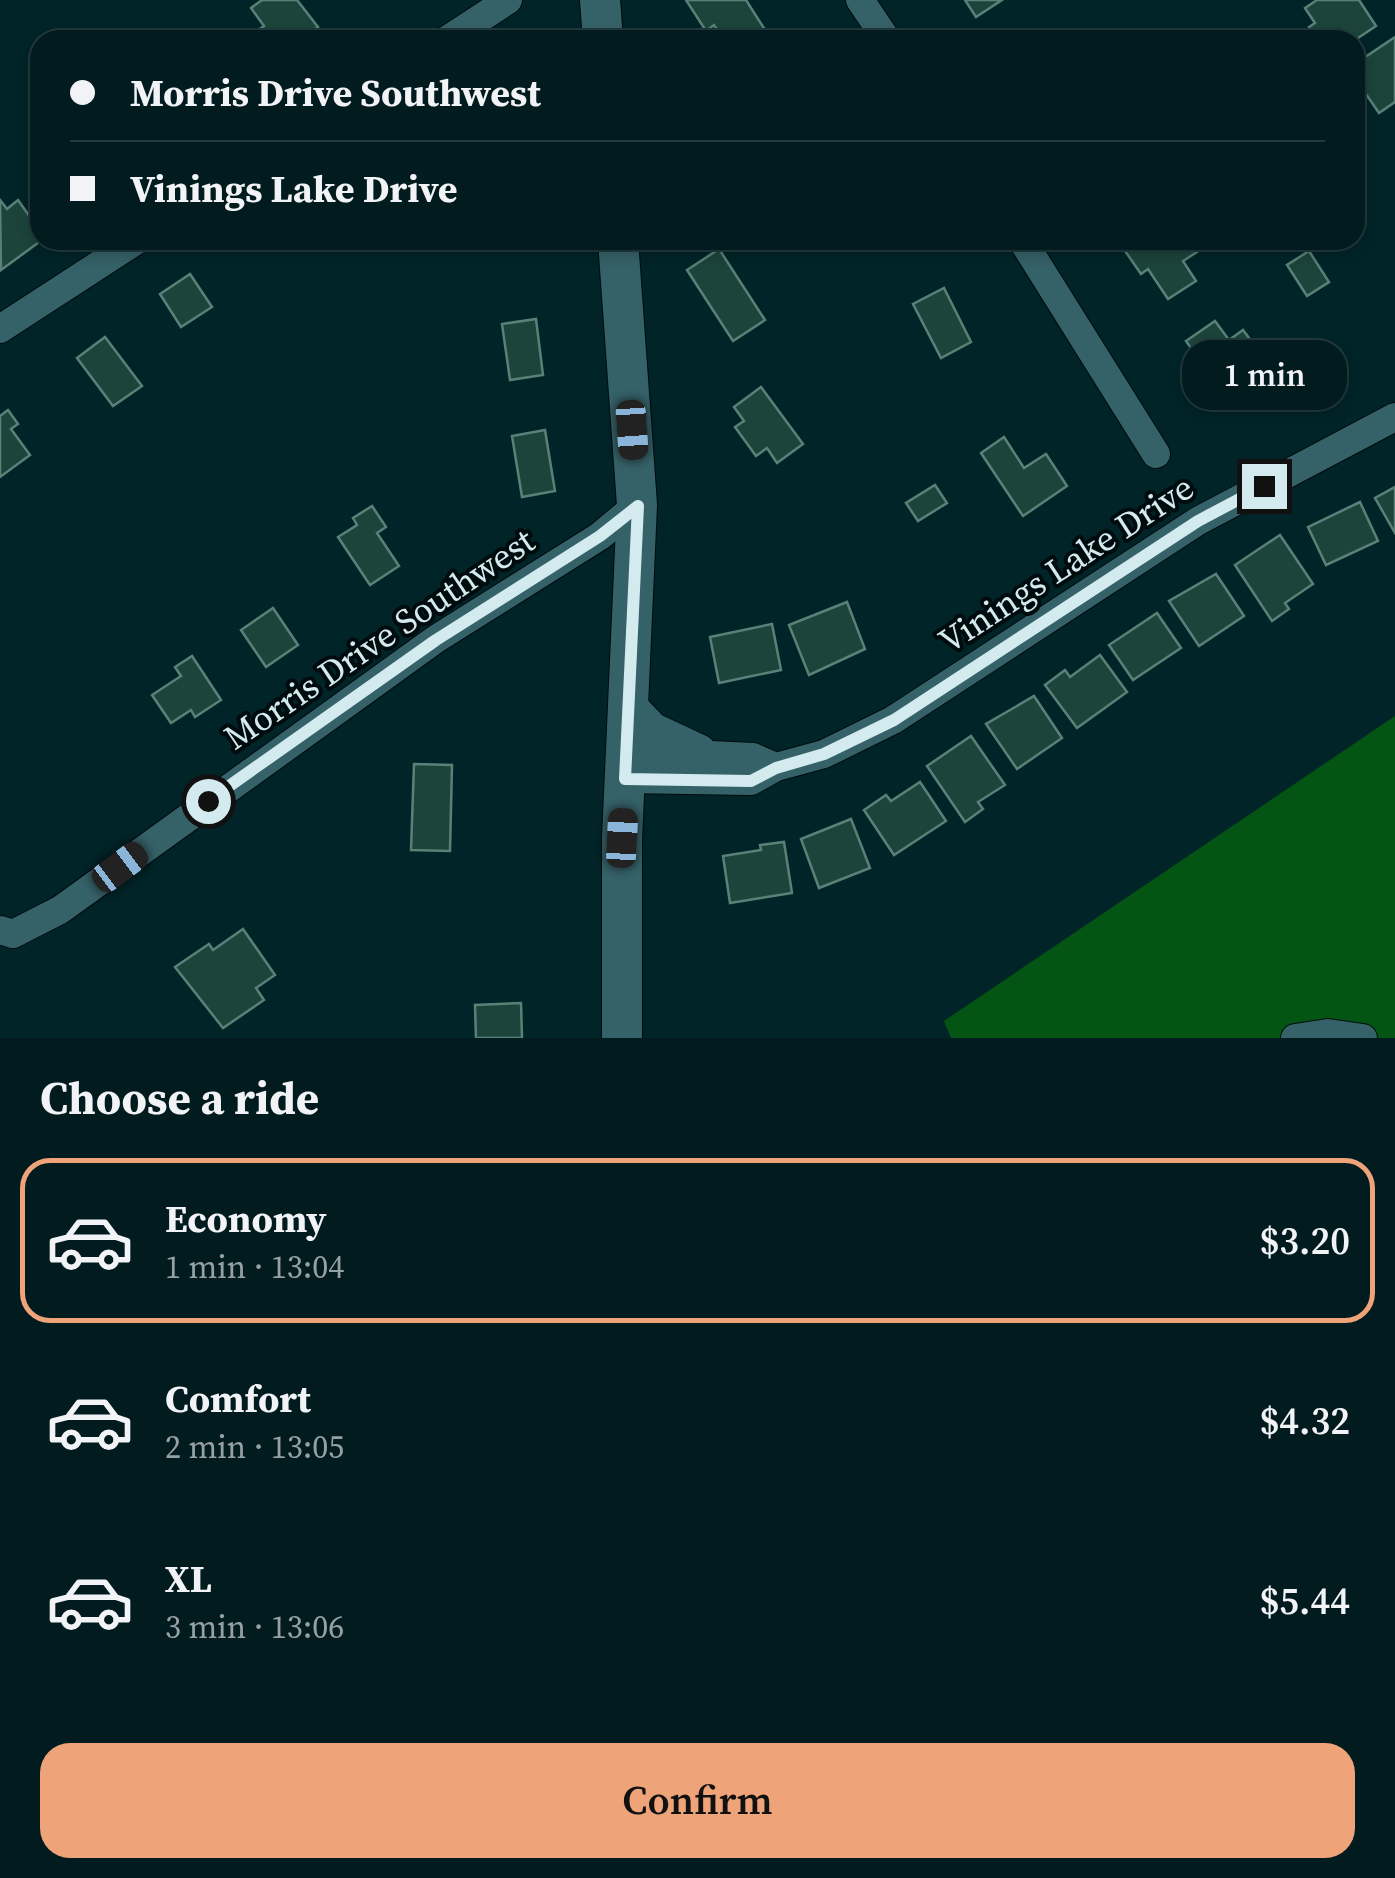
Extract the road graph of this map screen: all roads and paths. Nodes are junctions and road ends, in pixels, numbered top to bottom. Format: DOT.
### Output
graph roads {
  1 [pos="508,0"];
  2 [pos="600,0"];
  3 [pos="860,0"];
  4 [pos="462,30"];
  5 [pos="602,30"];
  6 [pos="880,30"];
  7 [pos="122,250"];
  8 [pos="619,250"];
  9 [pos="1028,250"];
  10 [pos="0,329"];
  11 [pos="1395,417"];
  12 [pos="1156,454"];
  13 [pos="638,506"];
  14 [pos="628,700"];
  15 [pos="716,754"];
  16 [pos="625,765"];
  17 [pos="776,768"];
  18 [pos="6,932"];
  19 [pos="622,1038"];
  20 [pos="1294,1038"];
  21 [pos="1362,1038"];
  1 -- 4 [label="street"];
  2 -- 5 [label="street"];
  3 -- 6 [label="street"];
  7 -- 10 [label="street"];
  8 -- 13 [label="street"];
  9 -- 12 [label="street"];
  11 -- 17 [label="street, Vinings Lake Drive"];
  13 -- 14 [label="street"];
  13 -- 18 [label="street, Morris Drive Southwest"];
  14 -- 15 [label="street"];
  14 -- 16 [label="street"];
  15 -- 16 [label="street"];
  15 -- 17 [label="street"];
  16 -- 17 [label="street, Vinings Lake Drive"];
  16 -- 19 [label="street"];
  20 -- 21 [label="street"];
}
